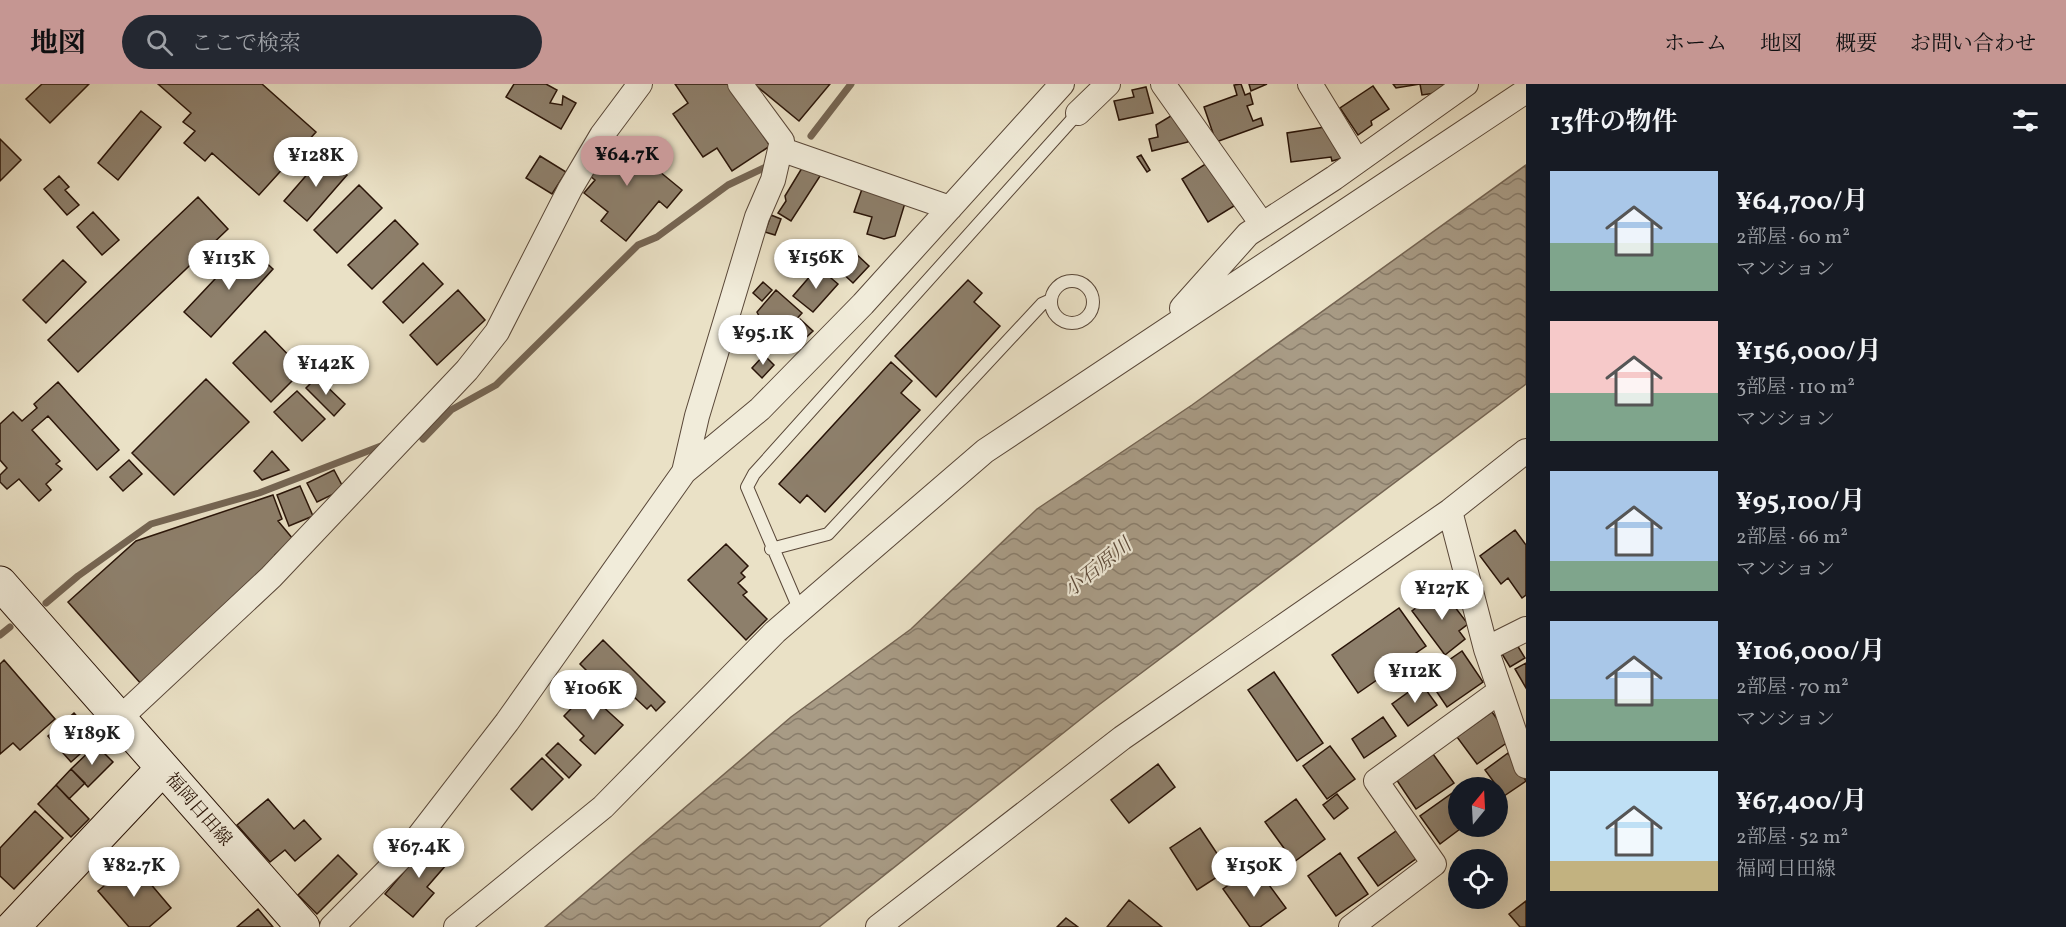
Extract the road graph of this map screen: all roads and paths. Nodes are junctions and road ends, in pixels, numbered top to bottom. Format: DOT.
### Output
graph roads {
  1 [pos="640,84"];
  2 [pos="740,84"];
  3 [pos="1062,84"];
  4 [pos="1108,84"];
  5 [pos="1163,84"];
  6 [pos="1310,84"];
  7 [pos="1465,84"];
  8 [pos="1526,91"];
  9 [pos="1078,113"];
  10 [pos="780,149"];
  11 [pos="1357,161"];
  12 [pos="950,208"];
  13 [pos="1262,224"];
  14 [pos="1051,300"];
  15 [pos="1159,334"];
  16 [pos="1526,451"];
  17 [pos="684,472"];
  18 [pos="1450,511"];
  19 [pos="771,549"];
  20 [pos="0,583"];
  21 [pos="800,611"];
  22 [pos="1526,629"];
  23 [pos="1486,650"];
  24 [pos="1500,691"];
  25 [pos="119,719"];
  26 [pos="1526,766"];
  27 [pos="163,768"];
  28 [pos="13,927"];
  29 [pos="303,927"];
  30 [pos="332,927"];
  31 [pos="456,927"];
  32 [pos="878,927"];
  33 [pos="1351,927"];
  1 -- 25 [label="street"];
  2 -- 10 [label="street"];
  3 -- 12 [label="street"];
  4 -- 9 [label="street"];
  5 -- 13 [label="street"];
  6 -- 11 [label="street"];
  7 -- 11 [label="street"];
  8 -- 15 [label="street"];
  9 -- 19 [label="lane"];
  10 -- 12 [label="street"];
  10 -- 17 [label="street"];
  11 -- 13 [label="street"];
  12 -- 17 [label="street"];
  13 -- 15 [label="street"];
  14 -- 19 [label="lane"];
  15 -- 21 [label="street"];
  16 -- 18 [label="street"];
  17 -- 30 [label="street"];
  18 -- 23 [label="street"];
  18 -- 32 [label="street"];
  19 -- 21 [label="lane"];
  20 -- 25 [label="main road, 福岡日田線"];
  21 -- 31 [label="street"];
  22 -- 23 [label="street"];
  23 -- 24 [label="street"];
  24 -- 26 [label="street"];
  24 -- 33 [label="street"];
  25 -- 27 [label="main road, 福岡日田線"];
  27 -- 28 [label="main road"];
  27 -- 29 [label="main road, 福岡日田線"];
}
